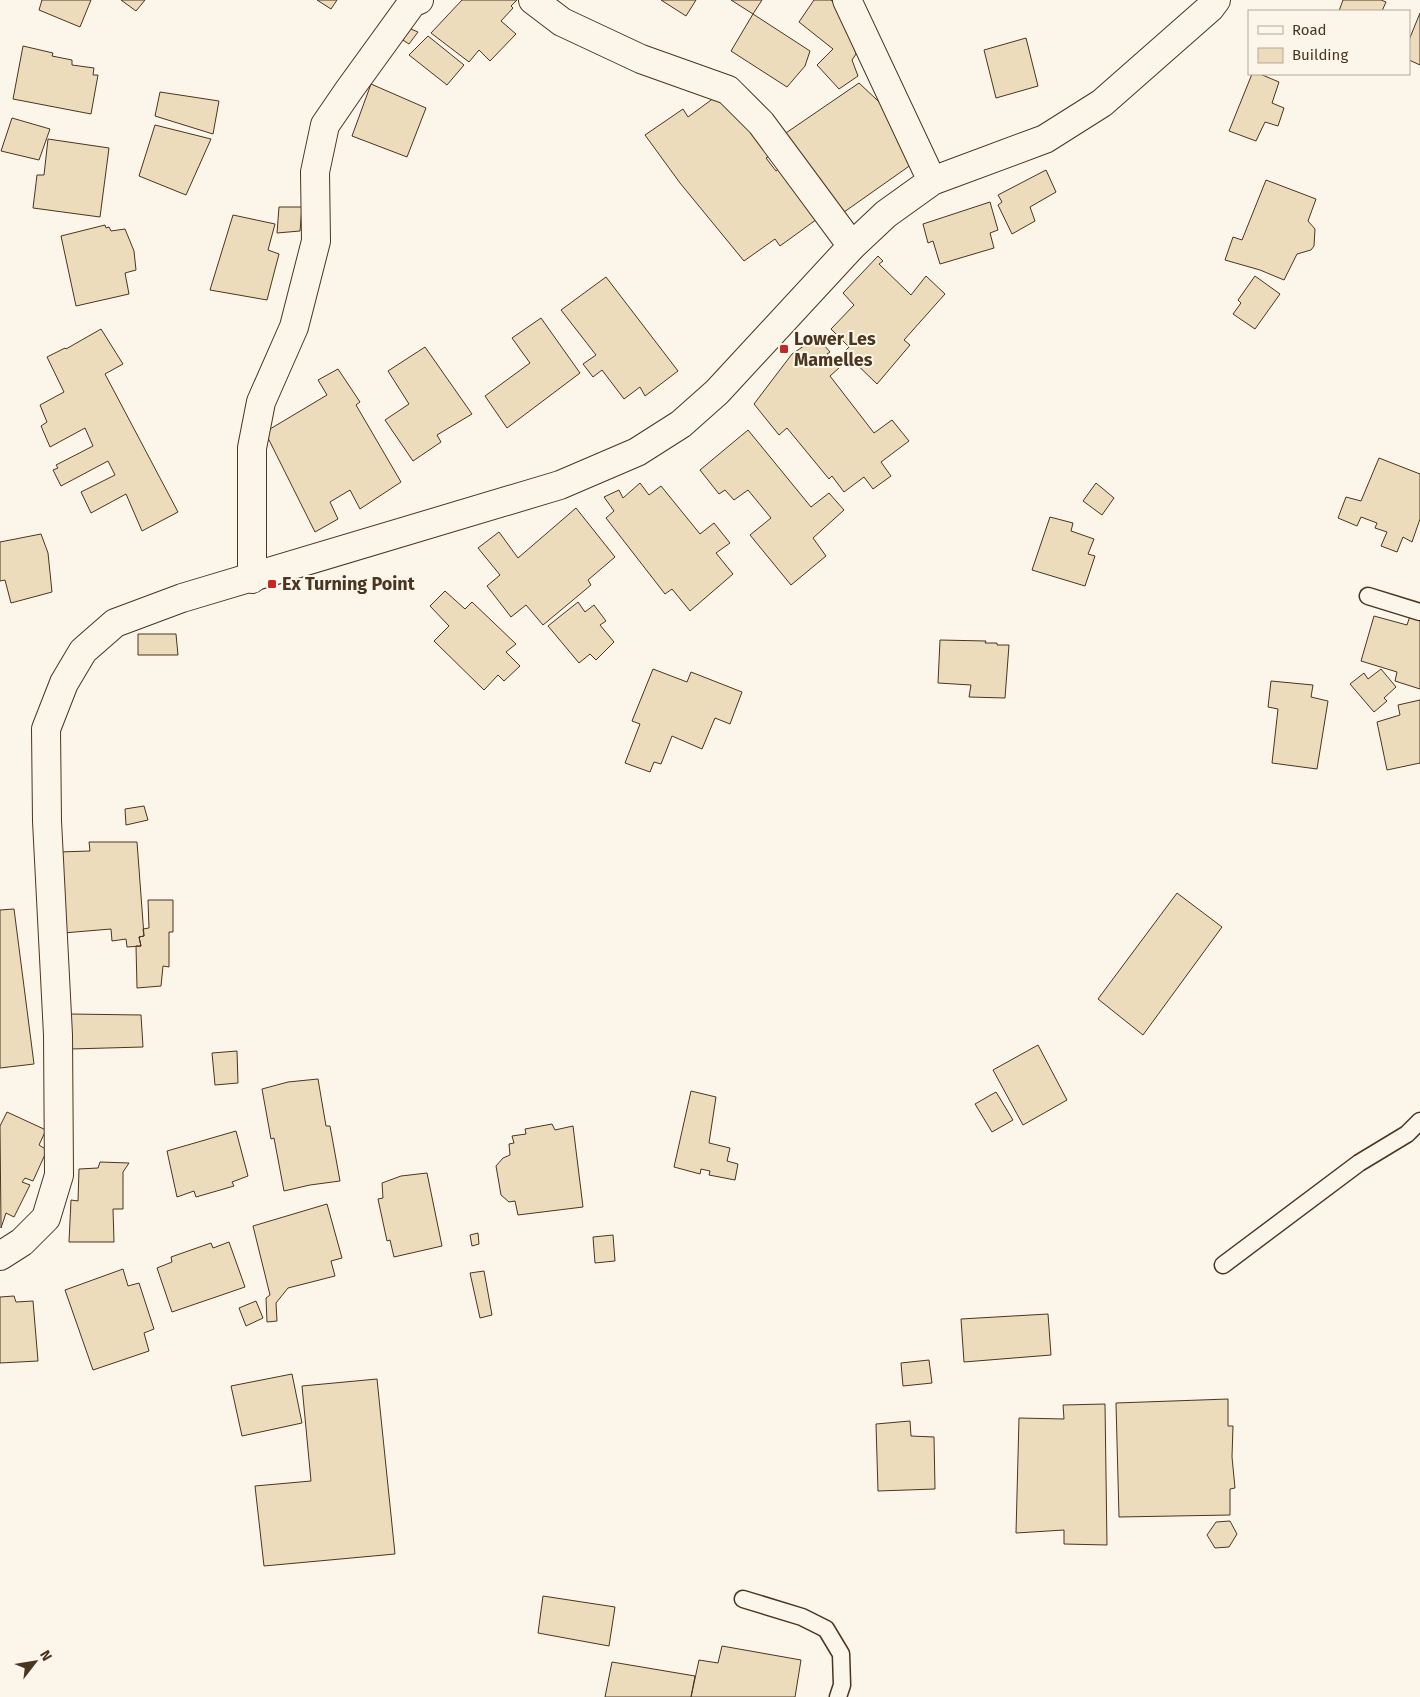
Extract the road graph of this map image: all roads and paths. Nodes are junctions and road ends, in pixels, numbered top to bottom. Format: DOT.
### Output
graph roads {
  1 [pos="419,0"];
  2 [pos="534,0"];
  3 [pos="847,0"];
  4 [pos="1216,0"];
  5 [pos="932,181"];
  6 [pos="852,246"];
  7 [pos="252,578"];
  8 [pos="1368,596"];
  9 [pos="1420,612"];
  10 [pos="1420,1121"];
  11 [pos="0,1256"];
  12 [pos="1223,1265"];
  13 [pos="742,1599"];
  14 [pos="838,1697"];
  1 -- 7 [label="street"];
  2 -- 6 [label="street"];
  3 -- 5 [label="street"];
  4 -- 5 [label="street"];
  5 -- 6 [label="street"];
  6 -- 7 [label="street"];
  7 -- 11 [label="street"];
  8 -- 9 [label="lane"];
  10 -- 12 [label="lane"];
  13 -- 14 [label="lane"];
}
